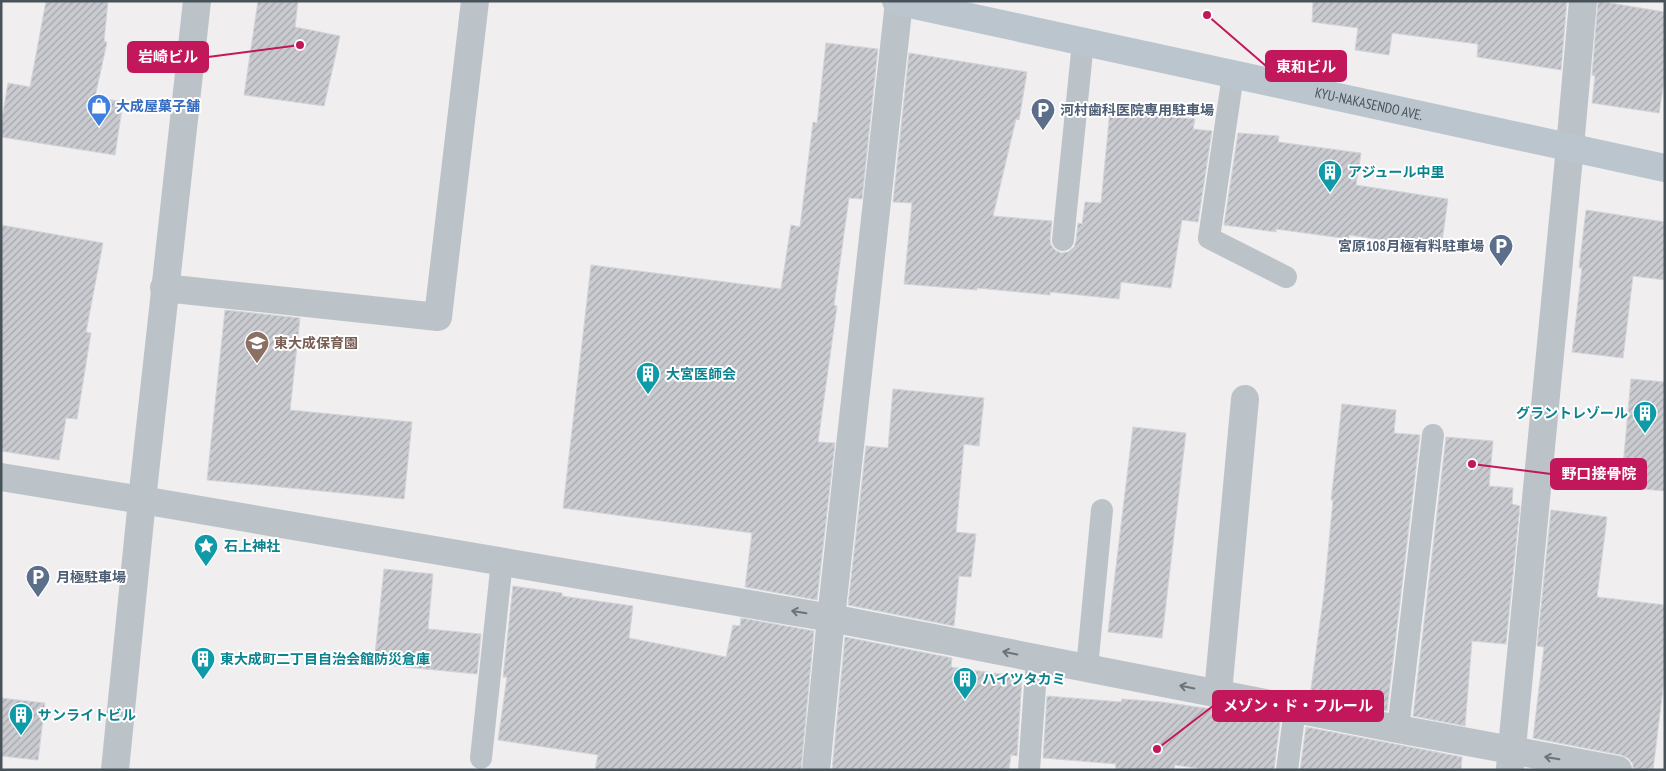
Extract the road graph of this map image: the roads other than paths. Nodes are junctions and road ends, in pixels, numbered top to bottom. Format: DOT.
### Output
graph roads {
  1 [pos="197,1"];
  2 [pos="475,1"];
  3 [pos="1583,1"];
  4 [pos="898,2"];
  5 [pos="1083,42"];
  6 [pos="1233,74"];
  7 [pos="1570,147"];
  8 [pos="1665,168"];
  9 [pos="1063,240"];
  10 [pos="1286,277"];
  11 [pos="164,288"];
  12 [pos="1245,400"];
  13 [pos="1433,435"];
  14 [pos="1,477"];
  15 [pos="142,500"];
  16 [pos="1102,510"];
  17 [pos="502,561"];
  18 [pos="831,618"];
  19 [pos="1037,658"];
  20 [pos="1087,668"];
  21 [pos="1218,694"];
  22 [pos="1295,708"];
  23 [pos="1398,729"];
  24 [pos="481,758"];
  25 [pos="1511,760"];
  26 [pos="115,770"];
  27 [pos="816,770"];
  28 [pos="1029,770"];
  29 [pos="1287,770"];
  30 [pos="1618,770"];
  1 -- 11 [label="street"];
  2 -- 11 [label="street"];
  3 -- 7 [label="street"];
  4 -- 5 [label="main road, KYU-NAKASENDO AVE."];
  4 -- 18 [label="street"];
  5 -- 6 [label="main road, KYU-NAKASENDO AVE."];
  5 -- 9 [label="lane"];
  6 -- 7 [label="main road, KYU-NAKASENDO AVE."];
  6 -- 10 [label="lane"];
  7 -- 8 [label="main road, KYU-NAKASENDO AVE."];
  7 -- 25 [label="street"];
  11 -- 15 [label="street"];
  12 -- 21 [label="street"];
  13 -- 23 [label="lane"];
  14 -- 15 [label="street"];
  15 -- 17 [label="street"];
  15 -- 26 [label="street"];
  16 -- 20 [label="lane"];
  18 -- 17 [label="street, one-way"];
  17 -- 24 [label="lane"];
  19 -- 18 [label="street, one-way"];
  18 -- 27 [label="street"];
  19 -- 20 [label="street"];
  19 -- 28 [label="lane"];
  21 -- 20 [label="street, one-way"];
  21 -- 22 [label="street"];
  22 -- 23 [label="street"];
  22 -- 29 [label="lane"];
  23 -- 25 [label="street"];
  30 -- 25 [label="street, one-way"];
}
